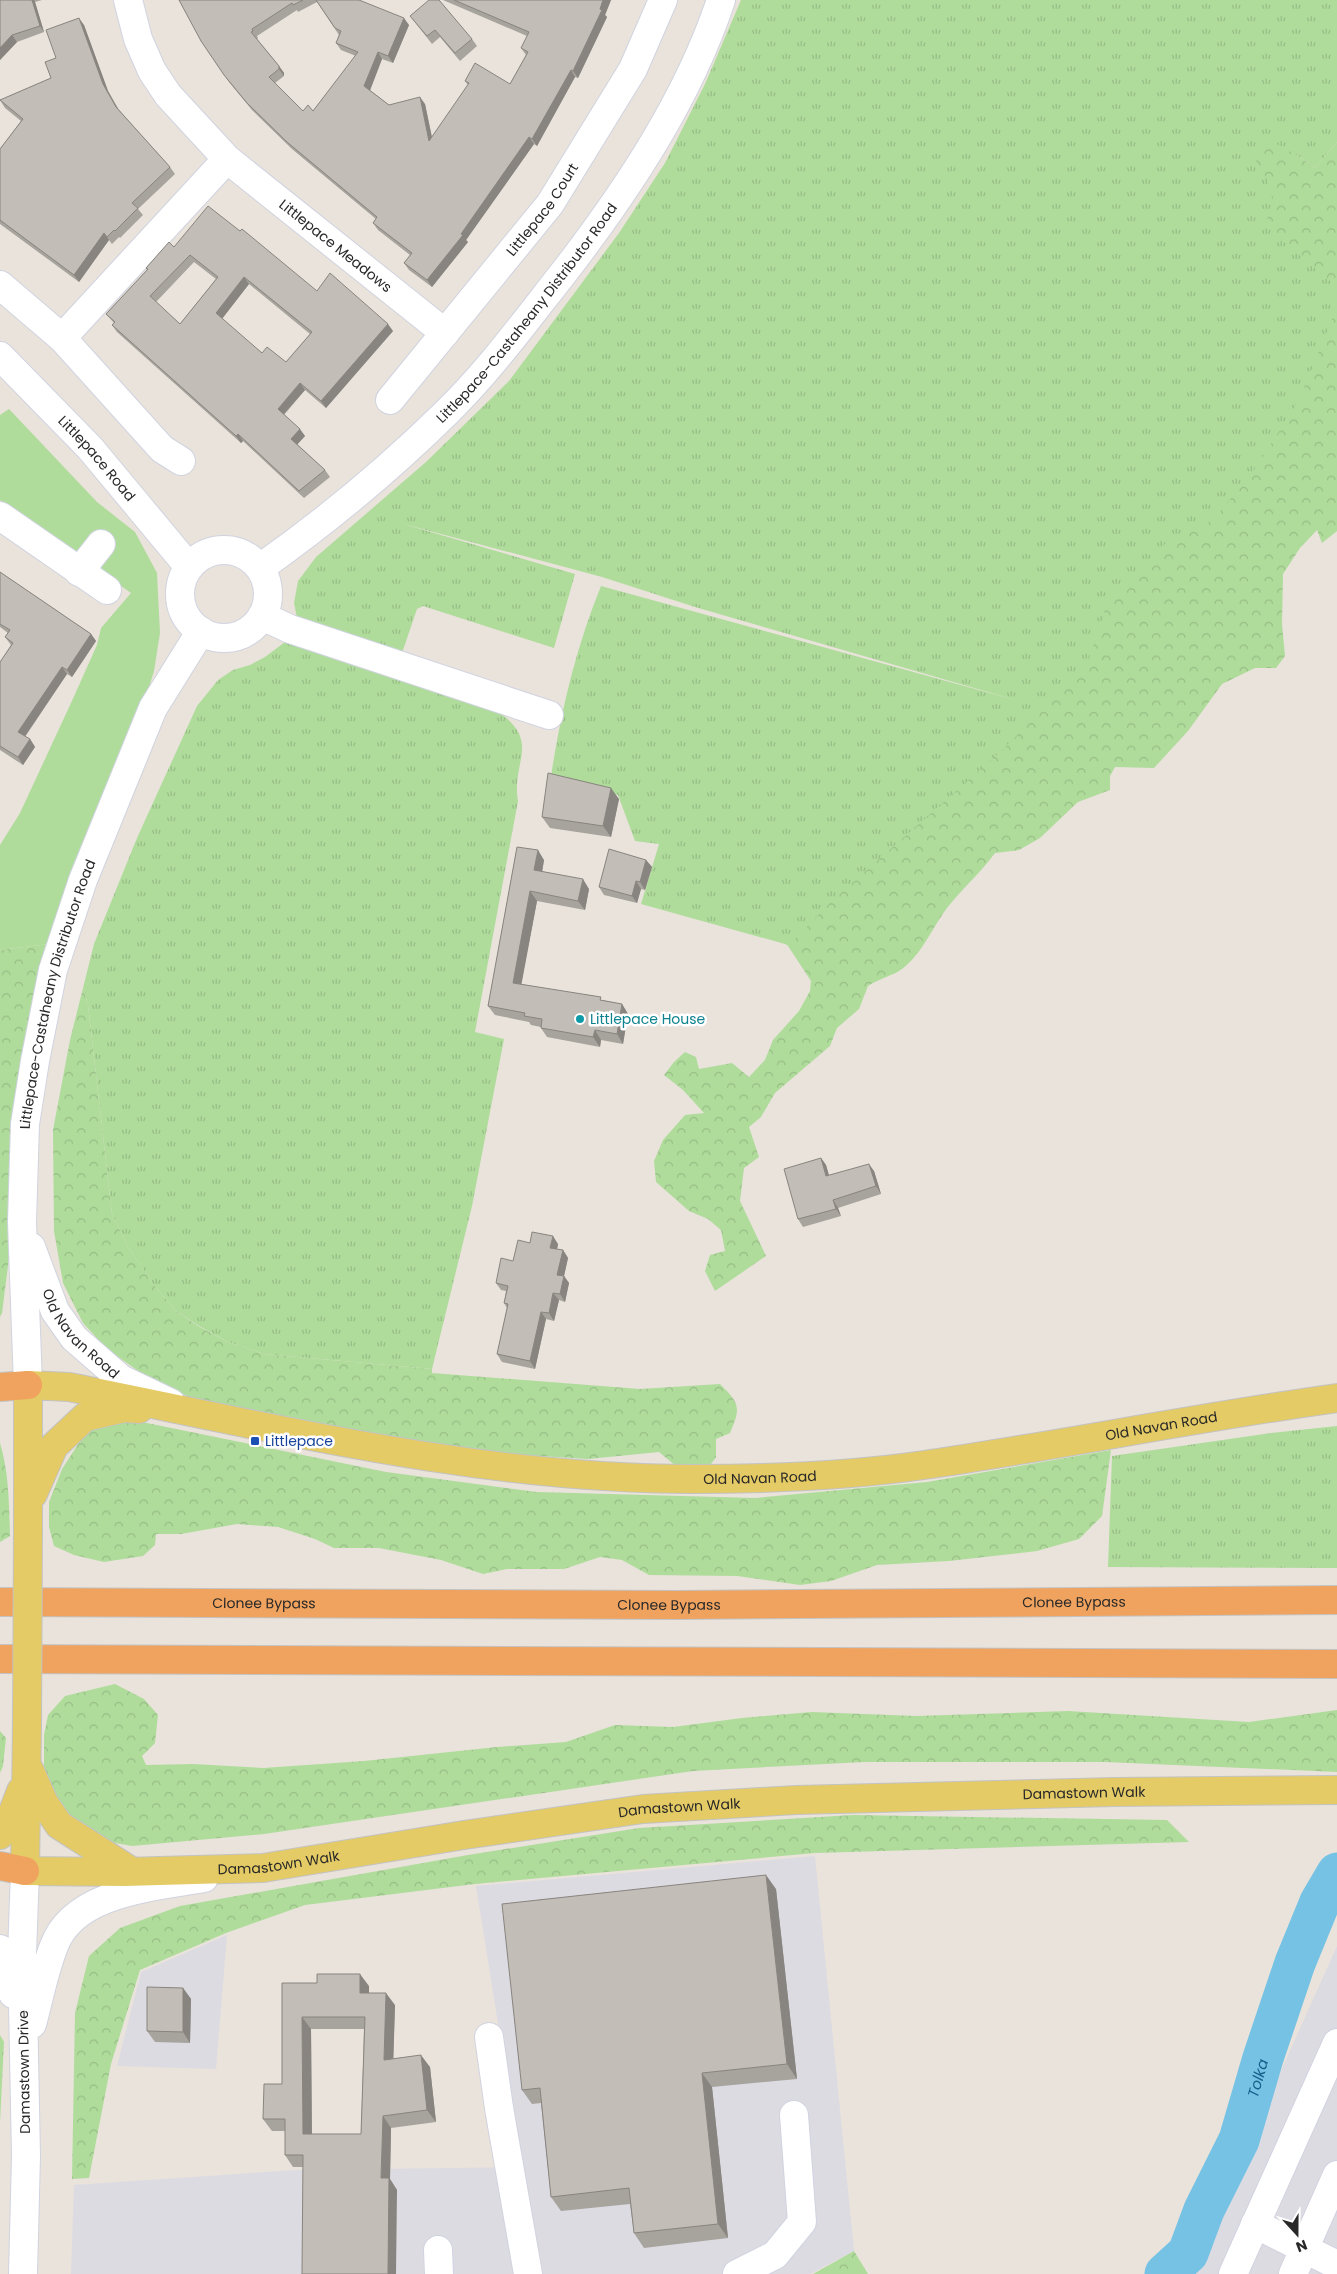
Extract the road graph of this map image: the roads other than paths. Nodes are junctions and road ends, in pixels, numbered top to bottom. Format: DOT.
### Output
graph roads {
  1 [pos="128,0"];
  2 [pos="664,0"];
  3 [pos="721,0"];
  4 [pos="227,159"];
  5 [pos="0,285"];
  6 [pos="445,333"];
  7 [pos="62,338"];
  8 [pos="5,370"];
  9 [pos="390,400"];
  10 [pos="181,461"];
  11 [pos="0,516"];
  12 [pos="101,544"];
  13 [pos="189,567"];
  14 [pos="260,568"];
  15 [pos="79,572"];
  16 [pos="107,590"];
  17 [pos="262,616"];
  18 [pos="201,631"];
  19 [pos="549,716"];
  20 [pos="22,1222"];
  21 [pos="28,1385"];
  22 [pos="0,1387"];
  23 [pos="1337,1398"];
  24 [pos="183,1410"];
  25 [pos="29,1502"];
  26 [pos="1337,1600"];
  27 [pos="0,1602"];
  28 [pos="0,1660"];
  29 [pos="1337,1664"];
  30 [pos="27,1769"];
  31 [pos="1337,1790"];
  32 [pos="0,1835"];
  33 [pos="13,1868"];
  34 [pos="263,1868"];
  35 [pos="131,1871"];
  36 [pos="0,1949"];
  37 [pos="489,2037"];
  38 [pos="1337,2043"];
  39 [pos="24,2055"];
  40 [pos="794,2115"];
  41 [pos="1337,2175"];
  42 [pos="1255,2224"];
  43 [pos="1305,2248"];
  44 [pos="1337,2265"];
  45 [pos="22,2274"];
  46 [pos="528,2274"];
  47 [pos="737,2274"];
  48 [pos="1233,2274"];
  49 [pos="1293,2274"];
  1 -- 4 [label="street, Littlepace Meadows"];
  2 -- 6 [label="street, Littlepace Court"];
  3 -- 14 [label="street, Littlepace-Castaheany Distributor Road"];
  4 -- 6 [label="street, Littlepace Meadows"];
  4 -- 7 [label="street"];
  5 -- 7 [label="street"];
  6 -- 9 [label="street, Littlepace Court"];
  7 -- 10 [label="street"];
  8 -- 13 [label="street, Littlepace Road"];
  11 -- 15 [label="street"];
  12 -- 15 [label="street"];
  13 -- 14 [label="street"];
  13 -- 18 [label="street"];
  14 -- 17 [label="street"];
  15 -- 16 [label="street"];
  17 -- 18 [label="street"];
  17 -- 19 [label="street"];
  18 -- 20 [label="street, Littlepace-Castaheany Distributor Road"];
  20 -- 21 [label="street, Littlepace-Castaheany Distributor Road"];
  20 -- 24 [label="street, Old Navan Road"];
  21 -- 22 [label="highway"];
  21 -- 24 [label="main road, Old Navan Road"];
  21 -- 25 [label="main road"];
  23 -- 24 [label="main road, Old Navan Road"];
  24 -- 25 [label="main road"];
  25 -- 30 [label="main road, bridge"];
  26 -- 27 [label="highway, Clonee Bypass"];
  28 -- 29 [label="highway"];
  30 -- 32 [label="main road"];
  30 -- 33 [label="main road"];
  30 -- 35 [label="main road"];
  31 -- 34 [label="main road, Damastown Walk"];
  33 -- 35 [label="main road, Damastown Walk"];
  33 -- 39 [label="street, Damastown Drive"];
  34 -- 35 [label="main road, Damastown Walk"];
  34 -- 39 [label="street"];
  36 -- 39 [label="street"];
  37 -- 46 [label="street"];
  38 -- 42 [label="street"];
  39 -- 45 [label="street, Damastown Drive"];
  40 -- 47 [label="street"];
  41 -- 43 [label="street"];
  42 -- 43 [label="street"];
  42 -- 48 [label="street"];
  43 -- 44 [label="street"];
  43 -- 49 [label="street"];
}
